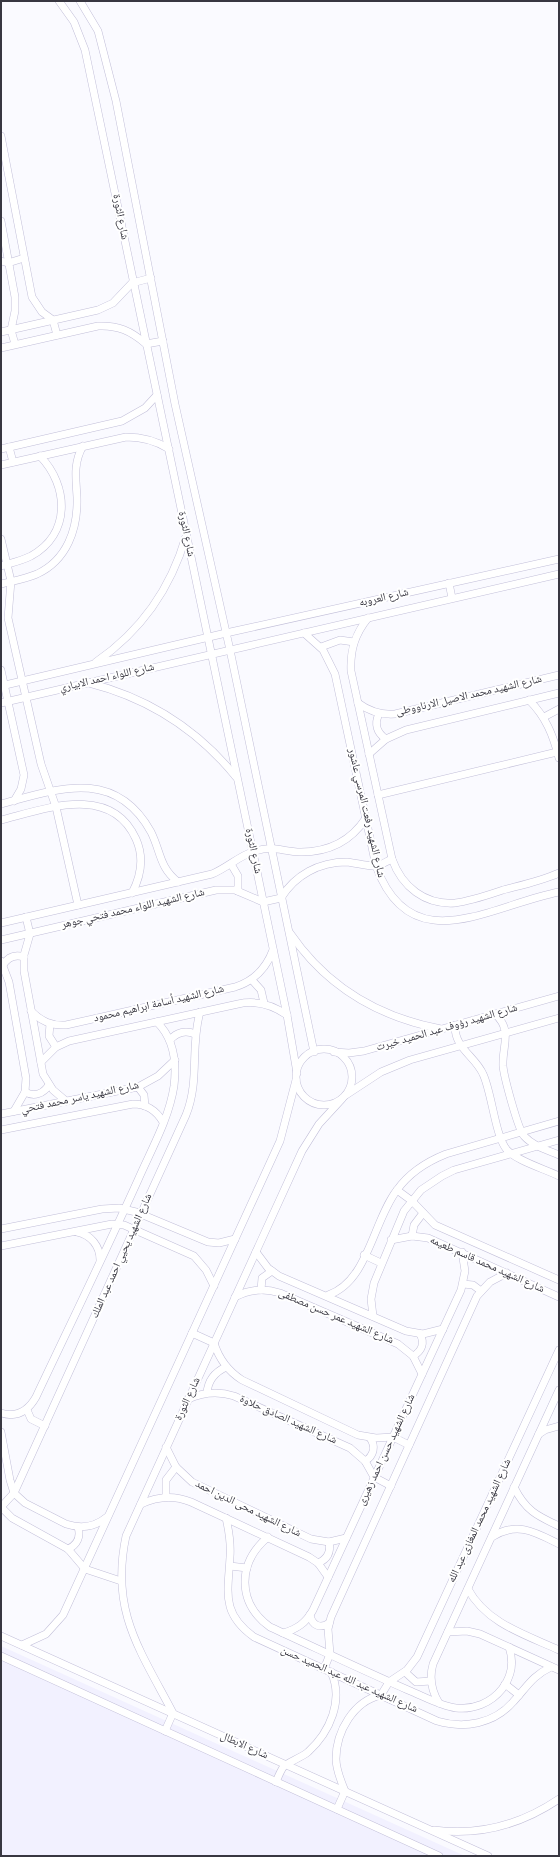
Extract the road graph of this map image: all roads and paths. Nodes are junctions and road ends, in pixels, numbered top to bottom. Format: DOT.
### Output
graph roads {
  1 [pos="59,1"];
  2 [pos="80,1"];
  3 [pos="1,136"];
  4 [pos="1,223"];
  5 [pos="24,258"];
  6 [pos="4,262"];
  7 [pos="150,278"];
  8 [pos="132,283"];
  9 [pos="53,320"];
  10 [pos="11,330"];
  11 [pos="1,332"];
  12 [pos="57,335"];
  13 [pos="163,340"];
  14 [pos="15,344"];
  15 [pos="146,344"];
  16 [pos="1,348"];
  17 [pos="157,395"];
  18 [pos="83,446"];
  19 [pos="9,447"];
  20 [pos="1,449"];
  21 [pos="169,449"];
  22 [pos="40,456"];
  23 [pos="13,462"];
  24 [pos="1,465"];
  25 [pos="186,534"];
  26 [pos="1,539"];
  27 [pos="559,559"];
  28 [pos="4,565"];
  29 [pos="559,574"];
  30 [pos="11,581"];
  31 [pos="449,583"];
  32 [pos="1,584"];
  33 [pos="452,598"];
  34 [pos="368,618"];
  35 [pos="226,633"];
  36 [pos="304,633"];
  37 [pos="208,637"];
  38 [pos="354,642"];
  39 [pos="321,647"];
  40 [pos="230,650"];
  41 [pos="212,654"];
  42 [pos="91,665"];
  43 [pos="1,670"];
  44 [pos="559,676"];
  45 [pos="22,681"];
  46 [pos="87,683"];
  47 [pos="3,685"];
  48 [pos="559,693"];
  49 [pos="26,697"];
  50 [pos="529,700"];
  51 [pos="4,702"];
  52 [pos="358,703"];
  53 [pos="559,709"];
  54 [pos="379,714"];
  55 [pos="544,717"];
  56 [pos="386,739"];
  57 [pos="369,754"];
  58 [pos="558,755"];
  59 [pos="238,778"];
  60 [pos="52,791"];
  61 [pos="378,795"];
  62 [pos="14,801"];
  63 [pos="1,804"];
  64 [pos="56,807"];
  65 [pos="366,818"];
  66 [pos="1,820"];
  67 [pos="271,847"];
  68 [pos="253,851"];
  69 [pos="392,859"];
  70 [pos="231,864"];
  71 [pos="376,866"];
  72 [pos="559,873"];
  73 [pos="178,882"];
  74 [pos="238,891"];
  75 [pos="559,892"];
  76 [pos="132,893"];
  77 [pos="282,898"];
  78 [pos="263,902"];
  79 [pos="78,905"];
  80 [pos="26,917"];
  81 [pos="1,923"];
  82 [pos="288,930"];
  83 [pos="30,934"];
  84 [pos="1,940"];
  85 [pos="273,949"];
  86 [pos="24,958"];
  87 [pos="2,963"];
  88 [pos="252,980"];
  89 [pos="559,996"];
  90 [pos="264,1003"];
  91 [pos="31,1010"];
  92 [pos="200,1012"];
  93 [pos="495,1014"];
  94 [pos="287,1015"];
  95 [pos="559,1018"];
  96 [pos="156,1022"];
  97 [pos="50,1024"];
  98 [pos="455,1025"];
  99 [pos="443,1029"];
  100 [pos="506,1033"];
  101 [pos="195,1034"];
  102 [pos="170,1040"];
  103 [pos="460,1046"];
  104 [pos="56,1047"];
  105 [pos="314,1052"];
  106 [pos="334,1052"];
  107 [pos="175,1060"];
  108 [pos="41,1062"];
  109 [pos="296,1077"];
  110 [pos="49,1085"];
  111 [pos="138,1087"];
  112 [pos="25,1092"];
  113 [pos="344,1097"];
  114 [pos="66,1101"];
  115 [pos="146,1106"];
  116 [pos="14,1111"];
  117 [pos="1,1114"];
  118 [pos="163,1122"];
  119 [pos="559,1122"];
  120 [pos="1,1130"];
  121 [pos="521,1132"];
  122 [pos="501,1138"];
  123 [pos="559,1140"];
  124 [pos="537,1146"];
  125 [pos="511,1154"];
  126 [pos="559,1155"];
  127 [pos="559,1176"];
  128 [pos="397,1190"];
  129 [pos="412,1201"];
  130 [pos="125,1209"];
  131 [pos="423,1213"];
  132 [pos="141,1214"];
  133 [pos="118,1224"];
  134 [pos="1,1229"];
  135 [pos="134,1229"];
  136 [pos="77,1232"];
  137 [pos="412,1236"];
  138 [pos="235,1239"];
  139 [pos="391,1240"];
  140 [pos="1,1246"];
  141 [pos="256,1252"];
  142 [pos="462,1252"];
  143 [pos="364,1255"];
  144 [pos="100,1260"];
  145 [pos="382,1263"];
  146 [pos="272,1271"];
  147 [pos="506,1273"];
  148 [pos="559,1280"];
  149 [pos="463,1284"];
  150 [pos="214,1286"];
  151 [pos="261,1290"];
  152 [pos="481,1291"];
  153 [pos="328,1295"];
  154 [pos="235,1296"];
  155 [pos="559,1298"];
  156 [pos="373,1316"];
  157 [pos="443,1330"];
  158 [pos="192,1333"];
  159 [pos="420,1334"];
  160 [pos="214,1343"];
  161 [pos="559,1350"];
  162 [pos="413,1356"];
  163 [pos="226,1367"];
  164 [pos="422,1374"];
  165 [pos="559,1391"];
  166 [pos="207,1393"];
  167 [pos="188,1399"];
  168 [pos="27,1410"];
  169 [pos="1,1413"];
  170 [pos="45,1426"];
  171 [pos="559,1426"];
  172 [pos="1,1432"];
  173 [pos="539,1434"];
  174 [pos="393,1437"];
  175 [pos="370,1438"];
  176 [pos="409,1445"];
  177 [pos="166,1448"];
  178 [pos="365,1461"];
  179 [pos="176,1467"];
  180 [pos="374,1478"];
  181 [pos="391,1486"];
  182 [pos="514,1487"];
  183 [pos="14,1492"];
  184 [pos="166,1497"];
  185 [pos="141,1504"];
  186 [pos="1,1507"];
  187 [pos="109,1515"];
  188 [pos="226,1518"];
  189 [pos="559,1526"];
  190 [pos="78,1527"];
  191 [pos="268,1537"];
  192 [pos="492,1537"];
  193 [pos="346,1538"];
  194 [pos="329,1542"];
  195 [pos="559,1544"];
  196 [pos="68,1549"];
  197 [pos="318,1563"];
  198 [pos="230,1566"];
  199 [pos="246,1568"];
  200 [pos="85,1569"];
  201 [pos="328,1577"];
  202 [pos="121,1581"];
  203 [pos="468,1589"];
  204 [pos="310,1615"];
  205 [pos="329,1623"];
  206 [pos="448,1632"];
  207 [pos="283,1633"];
  208 [pos="1,1636"];
  209 [pos="22,1645"];
  210 [pos="509,1647"];
  211 [pos="559,1650"];
  212 [pos="330,1654"];
  213 [pos="1,1656"];
  214 [pos="551,1666"];
  215 [pos="559,1670"];
  216 [pos="328,1671"];
  217 [pos="405,1672"];
  218 [pos="431,1681"];
  219 [pos="389,1682"];
  220 [pos="505,1684"];
  221 [pos="381,1695"];
  222 [pos="519,1695"];
  223 [pos="439,1703"];
  224 [pos="173,1713"];
  225 [pos="165,1731"];
  226 [pos="285,1764"];
  227 [pos="276,1782"];
  228 [pos="345,1791"];
  229 [pos="559,1799"];
  230 [pos="337,1810"];
  231 [pos="427,1829"];
  232 [pos="438,1856"];
  233 [pos="488,1856"];
  1 -- 8 [label="street, شارع الثورة"];
  2 -- 7 [label="street, شارع الثورة"];
  3 -- 5 [label="street"];
  4 -- 6 [label="street"];
  5 -- 6 [label="street"];
  5 -- 9 [label="street"];
  6 -- 10 [label="street"];
  7 -- 8 [label="street"];
  7 -- 13 [label="street, شارع الثورة"];
  8 -- 9 [label="street"];
  8 -- 15 [label="street, شارع الثورة"];
  9 -- 10 [label="street"];
  9 -- 12 [label="street"];
  10 -- 11 [label="street"];
  10 -- 14 [label="street"];
  12 -- 14 [label="street"];
  12 -- 15 [label="street"];
  13 -- 15 [label="street"];
  13 -- 35 [label="street, شارع الثورة"];
  14 -- 16 [label="street"];
  15 -- 17 [label="street, شارع الثورة"];
  17 -- 19 [label="street"];
  17 -- 21 [label="street, شارع الثورة"];
  18 -- 21 [label="street"];
  18 -- 22 [label="street"];
  18 -- 30 [label="street"];
  19 -- 20 [label="street"];
  19 -- 23 [label="street"];
  21 -- 25 [label="street, شارع الثورة"];
  22 -- 23 [label="street"];
  22 -- 28 [label="street"];
  23 -- 24 [label="street"];
  25 -- 37 [label="street, شارع الثورة"];
  25 -- 42 [label="street"];
  26 -- 28 [label="street"];
  27 -- 31 [label="street, شارع العروبه"];
  28 -- 30 [label="street"];
  29 -- 33 [label="street, شارع العروبه"];
  30 -- 32 [label="street"];
  30 -- 45 [label="street"];
  31 -- 33 [label="street"];
  31 -- 35 [label="street, شارع العروبه"];
  33 -- 34 [label="street, شارع العروبه"];
  34 -- 36 [label="street, شارع العروبه"];
  34 -- 38 [label="street, شارع الشهيد رفعت المرسي عاشور"];
  35 -- 37 [label="street, شارع العروبه"];
  35 -- 40 [label="street, شارع الثورة"];
  36 -- 39 [label="street, شارع الشهيد رفعت المرسي عاشور"];
  36 -- 40 [label="street, شارع العروبه"];
  37 -- 41 [label="street, شارع الثورة"];
  37 -- 42 [label="street, شارع اللواء احمد الابياري"];
  38 -- 39 [label="street"];
  38 -- 52 [label="street, شارع الشهيد رفعت المرسي عاشور"];
  39 -- 65 [label="street, شارع الشهيد رفعت المرسي عاشور"];
  40 -- 41 [label="street, شارع العروبه"];
  40 -- 67 [label="street, شارع الثورة"];
  41 -- 46 [label="street, شارع اللواء احمد الابياري"];
  41 -- 59 [label="street, شارع الثورة"];
  42 -- 45 [label="street, شارع اللواء احمد الابياري"];
  43 -- 47 [label="street"];
  44 -- 54 [label="street, شارع الشهيد محمد الاصيل الارناووطى"];
  45 -- 47 [label="street, شارع اللواء احمد الابياري"];
  45 -- 49 [label="street"];
  46 -- 49 [label="street, شارع اللواء احمد الابياري"];
  46 -- 59 [label="street"];
  47 -- 51 [label="street"];
  48 -- 50 [label="street, شارع الشهيد محمد الاصيل الارناووطى"];
  49 -- 51 [label="street, شارع اللواء احمد الابياري"];
  49 -- 60 [label="street"];
  50 -- 55 [label="street"];
  50 -- 56 [label="street, شارع الشهيد محمد الاصيل الارناووطى"];
  51 -- 62 [label="street"];
  52 -- 54 [label="street, شارع الشهيد محمد الاصيل الارناووطى"];
  52 -- 57 [label="street, شارع الشهيد رفعت المرسي عاشور"];
  53 -- 55 [label="street"];
  54 -- 56 [label="street"];
  55 -- 58 [label="street"];
  56 -- 57 [label="street, شارع الشهيد محمد الاصيل الارناووطى"];
  57 -- 61 [label="street, شارع الشهيد رفعت المرسي عاشور"];
  58 -- 61 [label="street"];
  59 -- 68 [label="street, شارع الثورة"];
  60 -- 62 [label="street"];
  60 -- 64 [label="street"];
  60 -- 73 [label="street"];
  61 -- 69 [label="street, شارع الشهيد رفعت المرسي عاشور"];
  62 -- 63 [label="street"];
  64 -- 66 [label="street"];
  64 -- 76 [label="street"];
  64 -- 79 [label="street"];
  65 -- 67 [label="street"];
  65 -- 71 [label="street, شارع الشهيد رفعت المرسي عاشور"];
  67 -- 68 [label="street, شارع الشهيد اللواء محمد فتحي جوهر"];
  67 -- 77 [label="street, شارع الثورة"];
  68 -- 70 [label="street, شارع الشهيد اللواء محمد فتحي جوهر"];
  68 -- 78 [label="street, شارع الثورة"];
  69 -- 71 [label="street"];
  69 -- 72 [label="street, شارع الشهيد رفعت المرسي عاشور"];
  70 -- 73 [label="street, شارع الشهيد اللواء محمد فتحي جوهر"];
  70 -- 74 [label="street"];
  71 -- 75 [label="street, شارع الشهيد رفعت المرسي عاشور"];
  71 -- 77 [label="street"];
  73 -- 76 [label="street, شارع الشهيد اللواء محمد فتحي جوهر"];
  74 -- 78 [label="street, شارع الشهيد اللواء محمد فتحي جوهر"];
  74 -- 83 [label="street, شارع الشهيد اللواء محمد فتحي جوهر"];
  76 -- 79 [label="street, شارع الشهيد اللواء محمد فتحي جوهر"];
  77 -- 78 [label="street"];
  77 -- 82 [label="street, شارع الثورة"];
  78 -- 85 [label="street, شارع الثورة"];
  79 -- 80 [label="street, شارع الشهيد اللواء محمد فتحي جوهر"];
  80 -- 81 [label="street, شارع الشهيد اللواء محمد فتحي جوهر"];
  80 -- 83 [label="street"];
  82 -- 99 [label="street"];
  82 -- 105 [label="street, شارع الثورة"];
  83 -- 84 [label="street, شارع الشهيد اللواء محمد فتحي جوهر"];
  83 -- 86 [label="street"];
  85 -- 88 [label="street, شارع الشهيد أسامة ابراهيم محمود"];
  85 -- 94 [label="street, شارع الثورة"];
  86 -- 87 [label="street"];
  86 -- 91 [label="street"];
  87 -- 112 [label="street"];
  88 -- 90 [label="street"];
  88 -- 97 [label="street, شارع الشهيد أسامة ابراهيم محمود"];
  89 -- 93 [label="street, شارع الشهيد رؤوف عبد الحميد خيرت"];
  90 -- 92 [label="street, شارع الشهيد أسامة ابراهيم محمود"];
  90 -- 94 [label="street, شارع الشهيد أسامة ابراهيم محمود"];
  91 -- 97 [label="street"];
  91 -- 108 [label="street"];
  92 -- 96 [label="street, شارع الشهيد أسامة ابراهيم محمود"];
  92 -- 101 [label="street, شارع الشهيد يحيي احمد عبد الملك"];
  93 -- 98 [label="street, شارع الشهيد رؤوف عبد الحميد خيرت"];
  93 -- 100 [label="street"];
  94 -- 109 [label="street, شارع الثورة"];
  95 -- 100 [label="street, شارع الشهيد رؤوف عبد الحميد خيرت"];
  96 -- 102 [label="street, شارع الشهيد يحيي احمد عبد الملك"];
  96 -- 104 [label="street, شارع الشهيد أسامة ابراهيم محمود"];
  97 -- 104 [label="street"];
  98 -- 99 [label="street, شارع الشهيد رؤوف عبد الحميد خيرت"];
  98 -- 103 [label="street"];
  99 -- 106 [label="street, شارع الشهيد رؤوف عبد الحميد خيرت"];
  100 -- 103 [label="street, شارع الشهيد رؤوف عبد الحميد خيرت"];
  100 -- 121 [label="street"];
  101 -- 102 [label="street"];
  101 -- 132 [label="street, شارع الشهيد يحيي احمد عبد الملك"];
  102 -- 107 [label="street, شارع الشهيد يحيي احمد عبد الملك"];
  103 -- 113 [label="street, شارع الشهيد رؤوف عبد الحميد خيرت"];
  103 -- 122 [label="street"];
  104 -- 108 [label="street, شارع الشهيد أسامة ابراهيم محمود"];
  105 -- 106 [label="street"];
  105 -- 109 [label="street"];
  106 -- 113 [label="street"];
  107 -- 111 [label="street, شارع الشهيد ياسر محمد فتحي"];
  107 -- 118 [label="street, شارع الشهيد يحيي احمد عبد الملك"];
  108 -- 110 [label="street"];
  109 -- 113 [label="street"];
  109 -- 138 [label="street, شارع الثورة"];
  110 -- 112 [label="street"];
  110 -- 114 [label="street"];
  111 -- 114 [label="street, شارع الشهيد ياسر محمد فتحي"];
  111 -- 115 [label="street"];
  112 -- 116 [label="street"];
  113 -- 141 [label="street, شارع الثورة"];
  114 -- 116 [label="street, شارع الشهيد ياسر محمد فتحي"];
  115 -- 118 [label="street, شارع الشهيد ياسر محمد فتحي"];
  115 -- 120 [label="street, شارع الشهيد ياسر محمد فتحي"];
  116 -- 117 [label="street, شارع الشهيد ياسر محمد فتحي"];
  118 -- 130 [label="street, شارع الشهيد يحيي احمد عبد الملك"];
  119 -- 121 [label="street"];
  121 -- 122 [label="street"];
  121 -- 124 [label="street"];
  122 -- 125 [label="street"];
  122 -- 128 [label="street"];
  123 -- 124 [label="street"];
  124 -- 125 [label="street"];
  124 -- 126 [label="street"];
  125 -- 127 [label="street"];
  125 -- 129 [label="street"];
  128 -- 129 [label="street, شارع الشهيد محمد قاسم طعيمه"];
  128 -- 143 [label="street"];
  129 -- 131 [label="street, شارع الشهيد محمد قاسم طعيمه"];
  129 -- 139 [label="street"];
  130 -- 132 [label="street"];
  130 -- 133 [label="street, شارع الشهيد يحيي احمد عبد الملك"];
  130 -- 134 [label="street"];
  131 -- 137 [label="street"];
  131 -- 148 [label="street, شارع الشهيد محمد قاسم طعيمه"];
  132 -- 135 [label="street, شارع الشهيد يحيي احمد عبد الملك"];
  132 -- 138 [label="street"];
  133 -- 135 [label="street"];
  133 -- 136 [label="street"];
  133 -- 144 [label="street, شارع الشهيد يحيي احمد عبد الملك"];
  135 -- 150 [label="street"];
  135 -- 170 [label="street, شارع الشهيد يحيي احمد عبد الملك"];
  136 -- 140 [label="street"];
  136 -- 144 [label="street"];
  137 -- 139 [label="street, شارع الشهيد محمد قاسم طعيمه"];
  137 -- 142 [label="street, شارع الشهيد محمد قاسم طعيمه"];
  138 -- 150 [label="street, شارع الثورة"];
  139 -- 145 [label="street"];
  141 -- 146 [label="street, شارع الشهيد عمر حسن مصطفى"];
  141 -- 154 [label="street, شارع الثورة"];
  142 -- 147 [label="street, شارع الشهيد محمد قاسم طعيمه"];
  142 -- 149 [label="street, شارع الشهيد حسن احمد زهيرى"];
  143 -- 145 [label="street"];
  143 -- 153 [label="street"];
  144 -- 168 [label="street, شارع الشهيد يحيي احمد عبد الملك"];
  145 -- 156 [label="street"];
  146 -- 151 [label="street"];
  146 -- 153 [label="street, شارع الشهيد عمر حسن مصطفى"];
  147 -- 152 [label="street, شارع الشهيد حسن احمد زهيرى"];
  147 -- 155 [label="street, شارع الشهيد محمد قاسم طعيمه"];
  149 -- 152 [label="street"];
  149 -- 157 [label="street, شارع الشهيد حسن احمد زهيرى"];
  150 -- 158 [label="street, شارع الثورة"];
  151 -- 154 [label="street, شارع الشهيد عمر حسن مصطفى"];
  151 -- 162 [label="street, شارع الشهيد عمر حسن مصطفى"];
  152 -- 176 [label="street, شارع الشهيد حسن احمد زهيرى"];
  153 -- 156 [label="street, شارع الشهيد عمر حسن مصطفى"];
  154 -- 160 [label="street, شارع الثورة"];
  156 -- 159 [label="street, شارع الشهيد عمر حسن مصطفى"];
  157 -- 159 [label="street, شارع الشهيد عمر حسن مصطفى"];
  157 -- 164 [label="street, شارع الشهيد حسن احمد زهيرى"];
  158 -- 160 [label="street"];
  158 -- 187 [label="street, شارع الثورة"];
  159 -- 162 [label="street"];
  160 -- 163 [label="street, شارع الشهيد الصادق حلاوة"];
  160 -- 167 [label="street, شارع الثورة"];
  161 -- 217 [label="street, شارع الشهيد محمد المغازى عبد الله"];
  162 -- 164 [label="street, شارع الشهيد عمر حسن مصطفى"];
  163 -- 166 [label="street"];
  163 -- 175 [label="street, شارع الشهيد الصادق حلاوة"];
  164 -- 174 [label="street, شارع الشهيد حسن احمد زهيرى"];
  165 -- 173 [label="street, شارع الشهيد محمد المغازى عبد الله"];
  166 -- 167 [label="street, شارع الشهيد الصادق حلاوة"];
  166 -- 178 [label="street, شارع الشهيد الصادق حلاوة"];
  167 -- 177 [label="street, شارع الثورة"];
  168 -- 169 [label="street"];
  168 -- 170 [label="street"];
  170 -- 183 [label="street, شارع الشهيد يحيي احمد عبد الملك"];
  171 -- 173 [label="street"];
  172 -- 183 [label="street"];
  173 -- 182 [label="street, شارع الشهيد محمد المغازى عبد الله"];
  174 -- 175 [label="street, شارع الشهيد الصادق حلاوة"];
  174 -- 176 [label="street"];
  174 -- 180 [label="street, شارع الشهيد حسن احمد زهيرى"];
  175 -- 178 [label="street"];
  176 -- 181 [label="street, شارع الشهيد حسن احمد زهيرى"];
  177 -- 179 [label="street, شارع الشهيد محى الدين احمد"];
  177 -- 185 [label="street, شارع الثورة"];
  178 -- 180 [label="street, شارع الشهيد الصادق حلاوة"];
  179 -- 184 [label="street"];
  179 -- 194 [label="street, شارع الشهيد محى الدين احمد"];
  180 -- 181 [label="street"];
  180 -- 193 [label="street, شارع الشهيد حسن احمد زهيرى"];
  181 -- 205 [label="street, شارع الشهيد حسن احمد زهيرى"];
  182 -- 189 [label="street"];
  182 -- 192 [label="street, شارع الشهيد محمد المغازى عبد الله"];
  183 -- 186 [label="street, شارع الشهيد يحيي احمد عبد الملك"];
  183 -- 190 [label="street"];
  184 -- 185 [label="street, شارع الشهيد محى الدين احمد"];
  184 -- 188 [label="street, شارع الشهيد محى الدين احمد"];
  185 -- 202 [label="street, شارع الثورة"];
  186 -- 196 [label="street"];
  187 -- 190 [label="street"];
  187 -- 200 [label="street, شارع الثورة"];
  188 -- 191 [label="street, شارع الشهيد محى الدين احمد"];
  188 -- 198 [label="street, شارع الشهيد عبد الله عبد الحميد حسن"];
  190 -- 196 [label="street"];
  191 -- 197 [label="street, شارع الشهيد محى الدين احمد"];
  191 -- 199 [label="street, شارع الشهيد عبد الله عبد الحميد حسن"];
  192 -- 195 [label="street"];
  192 -- 203 [label="street, شارع الشهيد محمد المغازى عبد الله"];
  193 -- 194 [label="street, شارع الشهيد محى الدين احمد"];
  193 -- 201 [label="street, شارع الشهيد حسن احمد زهيرى"];
  194 -- 197 [label="street"];
  196 -- 200 [label="street"];
  197 -- 201 [label="street, شارع الشهيد محى الدين احمد"];
  198 -- 199 [label="street"];
  198 -- 216 [label="street, شارع الشهيد عبد الله عبد الحميد حسن"];
  199 -- 207 [label="street, شارع الشهيد عبد الله عبد الحميد حسن"];
  200 -- 202 [label="street"];
  200 -- 209 [label="street, شارع الثورة"];
  201 -- 204 [label="street, شارع الشهيد حسن احمد زهيرى"];
  202 -- 224 [label="street, شارع الثورة"];
  203 -- 206 [label="street, شارع الشهيد محمد المغازى عبد الله"];
  203 -- 211 [label="street"];
  204 -- 205 [label="street"];
  204 -- 207 [label="street, شارع الشهيد حسن احمد زهيرى"];
  205 -- 212 [label="street, شارع الشهيد حسن احمد زهيرى"];
  206 -- 210 [label="street"];
  206 -- 218 [label="street, شارع الشهيد محمد المغازى عبد الله"];
  207 -- 212 [label="street, شارع الشهيد عبد الله عبد الحميد حسن"];
  208 -- 209 [label="street, شارع الابطال"];
  209 -- 224 [label="street, شارع الابطال"];
  210 -- 214 [label="street"];
  210 -- 220 [label="street, شارع الشهيد عبد الله عبد الحميد حسن"];
  212 -- 216 [label="street"];
  212 -- 219 [label="street, شارع الشهيد عبد الله عبد الحميد حسن"];
  213 -- 225 [label="street, شارع الابطال"];
  214 -- 215 [label="street"];
  214 -- 222 [label="street, شارع الشهيد عبد الله عبد الحميد حسن"];
  216 -- 221 [label="street, شارع الشهيد عبد الله عبد الحميد حسن"];
  216 -- 226 [label="street"];
  217 -- 218 [label="street"];
  217 -- 219 [label="street, شارع الشهيد محمد المغازى عبد الله"];
  218 -- 223 [label="street, شارع الشهيد محمد المغازى عبد الله"];
  219 -- 221 [label="street"];
  219 -- 223 [label="street, شارع الشهيد عبد الله عبد الحميد حسن"];
  220 -- 222 [label="street"];
  220 -- 223 [label="street, شارع الشهيد عبد الله عبد الحميد حسن"];
  221 -- 222 [label="street, شارع الشهيد عبد الله عبد الحميد حسن"];
  221 -- 228 [label="street"];
  224 -- 225 [label="street"];
  224 -- 226 [label="street, شارع الابطال"];
  225 -- 227 [label="street, شارع الابطال"];
  226 -- 227 [label="street"];
  226 -- 228 [label="street, شارع الابطال"];
  227 -- 230 [label="street, شارع الابطال"];
  228 -- 230 [label="street"];
  228 -- 231 [label="street, شارع الابطال"];
  229 -- 231 [label="street"];
  230 -- 232 [label="street, شارع الابطال"];
  231 -- 233 [label="street, شارع الابطال"];
}
